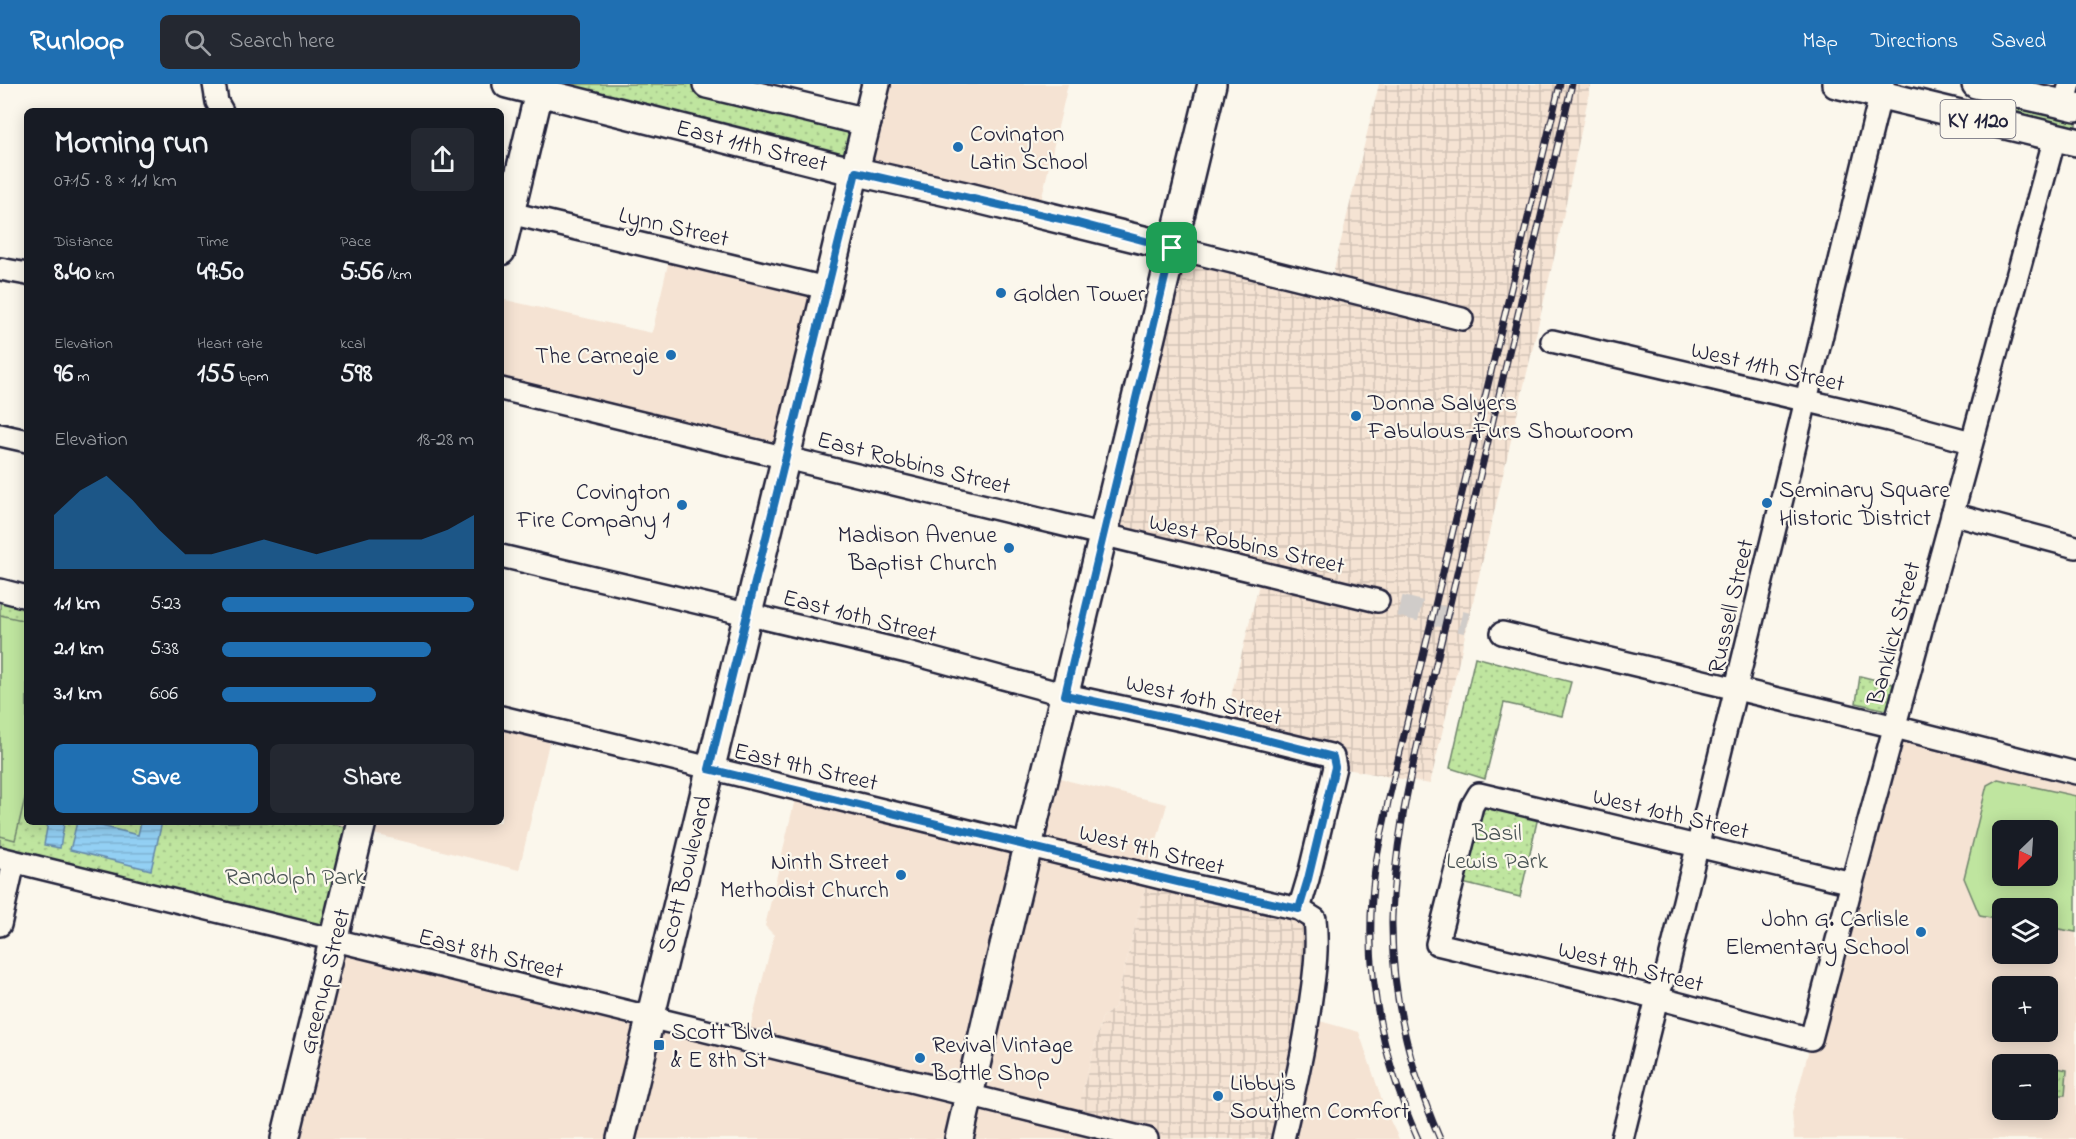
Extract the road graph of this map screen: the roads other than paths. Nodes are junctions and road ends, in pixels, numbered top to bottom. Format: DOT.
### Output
graph roads {
  1 [pos="214,84"];
  2 [pos="507,84"];
  3 [pos="707,84"];
  4 [pos="876,84"];
  5 [pos="1212,84"];
  6 [pos="1836,84"];
  7 [pos="1976,84"];
  8 [pos="540,87"];
  9 [pos="1882,89"];
  10 [pos="2070,98"];
  11 [pos="220,108"];
  12 [pos="867,122"];
  13 [pos="2066,140"];
  14 [pos="856,172"];
  15 [pos="510,213"];
  16 [pos="504,238"];
  17 [pos="1172,248"];
  18 [pos="0,269"];
  19 [pos="24,273"];
  20 [pos="826,288"];
  21 [pos="1462,319"];
  22 [pos="1552,341"];
  23 [pos="504,390"];
  24 [pos="1805,401"];
  25 [pos="0,435"];
  26 [pos="24,440"];
  27 [pos="1971,442"];
  28 [pos="785,457"];
  29 [pos="1952,514"];
  30 [pos="1104,536"];
  31 [pos="2076,547"];
  32 [pos="504,557"];
  33 [pos="0,591"];
  34 [pos="24,596"];
  35 [pos="1378,601"];
  36 [pos="747,614"];
  37 [pos="1502,633"];
  38 [pos="1737,689"];
  39 [pos="1065,695"];
  40 [pos="504,718"];
  41 [pos="1894,726"];
  42 [pos="709,769"];
  43 [pos="2076,773"];
  44 [pos="361,825"];
  45 [pos="1030,845"];
  46 [pos="1698,845"];
  47 [pos="7,860"];
  48 [pos="1852,883"];
  49 [pos="1299,909"];
  50 [pos="0,925"];
  51 [pos="334,940"];
  52 [pos="1437,944"];
  53 [pos="1657,998"];
  54 [pos="649,1017"];
  55 [pos="1811,1039"];
  56 [pos="970,1096"];
  57 [pos="285,1139"];
  58 [pos="621,1139"];
  59 [pos="959,1139"];
  60 [pos="1147,1139"];
  61 [pos="1283,1139"];
  62 [pos="1622,1139"];
  1 -- 11 [label="street"];
  2 -- 8 [label="main road, East 11th Street"];
  3 -- 12 [label="main road, East 11th Street"];
  4 -- 12 [label="main road, Scott Boulevard"];
  5 -- 17 [label="main road"];
  6 -- 9 [label="main road, KY 1120"];
  7 -- 10 [label="main road, KY 1120"];
  8 -- 14 [label="main road, East 11th Street"];
  8 -- 15 [label="main road"];
  9 -- 13 [label="main road, KY 1120"];
  9 -- 24 [label="street, Russell Street"];
  12 -- 14 [label="main road, Scott Boulevard"];
  13 -- 27 [label="street, Banklick Street"];
  14 -- 17 [label="main road, East 11th Street"];
  14 -- 20 [label="main road, Scott Boulevard"];
  15 -- 16 [label="main road"];
  15 -- 20 [label="street, Lynn Street"];
  17 -- 21 [label="street"];
  17 -- 30 [label="main road"];
  18 -- 19 [label="street"];
  20 -- 28 [label="main road, Scott Boulevard"];
  22 -- 24 [label="street, West 11th Street"];
  23 -- 28 [label="street, East Robbins Street"];
  24 -- 27 [label="street, West 11th Street"];
  24 -- 38 [label="street, Russell Street"];
  25 -- 26 [label="street"];
  27 -- 29 [label="street, Banklick Street"];
  28 -- 30 [label="street, East Robbins Street"];
  28 -- 36 [label="main road, Scott Boulevard"];
  29 -- 31 [label="street"];
  29 -- 41 [label="street, Banklick Street"];
  30 -- 35 [label="street, West Robbins Street"];
  30 -- 39 [label="main road"];
  32 -- 36 [label="street, East 10th Street"];
  33 -- 34 [label="street"];
  36 -- 39 [label="street, East 10th Street"];
  36 -- 42 [label="main road, Scott Boulevard"];
  37 -- 38 [label="street"];
  38 -- 41 [label="street"];
  38 -- 46 [label="street, Russell Street"];
  39 -- 45 [label="main road"];
  39 -- 49 [label="street, West 10th Street"];
  40 -- 42 [label="street, East 9th Street"];
  41 -- 43 [label="street"];
  41 -- 48 [label="street, Banklick Street"];
  42 -- 45 [label="street, East 9th Street"];
  42 -- 54 [label="main road, Scott Boulevard"];
  44 -- 51 [label="main road, Greenup Street"];
  45 -- 49 [label="street, West 9th Street"];
  45 -- 56 [label="main road"];
  46 -- 48 [label="street, West 10th Street"];
  46 -- 52 [label="street, West 10th Street"];
  46 -- 53 [label="street, Russell Street"];
  47 -- 50 [label="street"];
  47 -- 51 [label="street, East 8th Street"];
  48 -- 55 [label="street, Banklick Street"];
  49 -- 61 [label="street"];
  51 -- 54 [label="street, East 8th Street"];
  51 -- 57 [label="main road, Greenup Street"];
  52 -- 53 [label="street, West 9th Street"];
  53 -- 55 [label="street, West 9th Street"];
  53 -- 62 [label="street, Russell Street"];
  54 -- 56 [label="street, East 8th Street"];
  54 -- 58 [label="main road, Scott Boulevard"];
  56 -- 59 [label="main road"];
  56 -- 60 [label="street, East 8th Street"];
}
